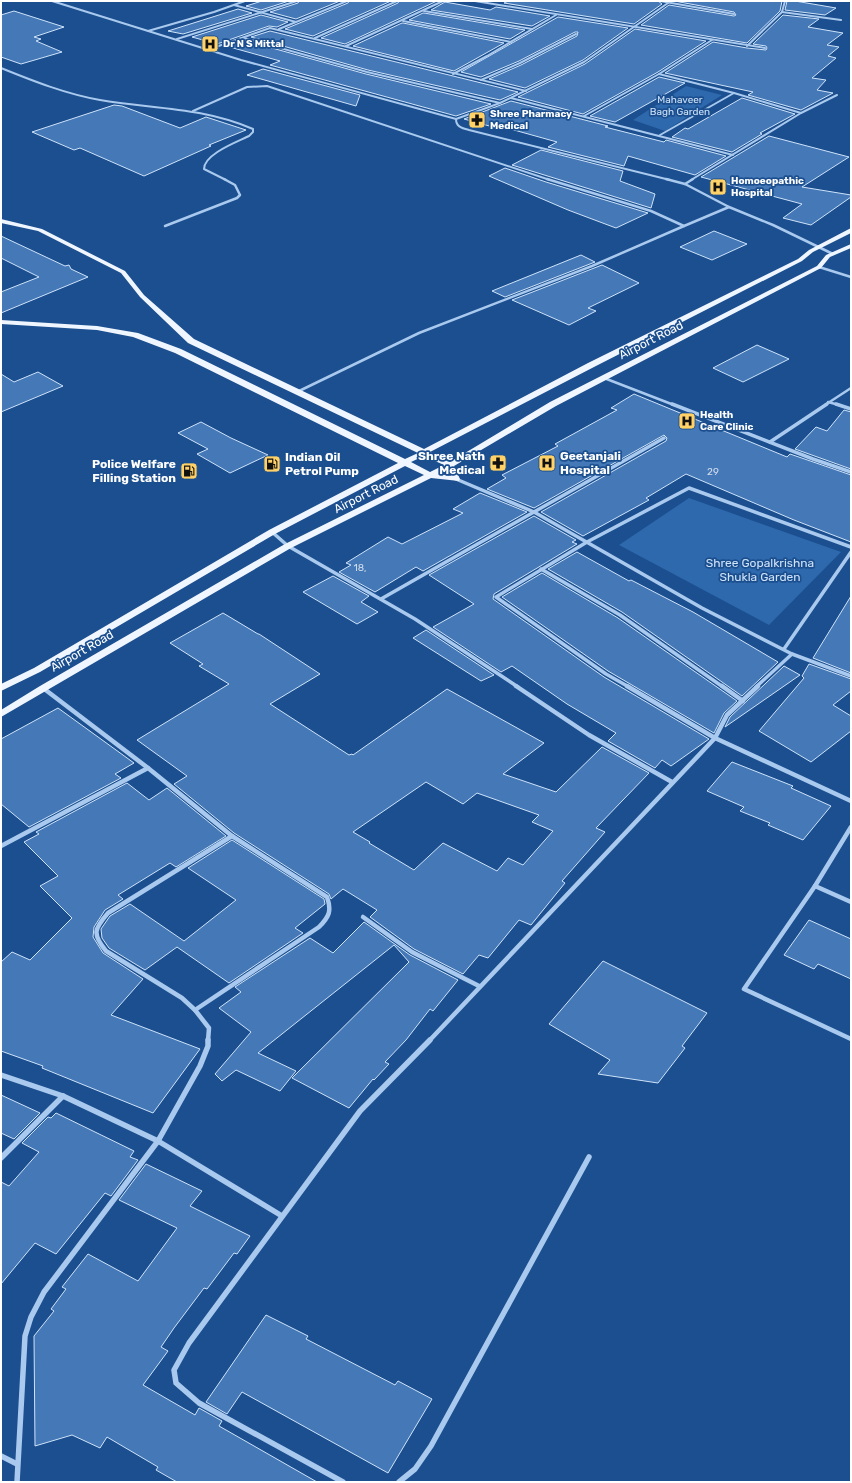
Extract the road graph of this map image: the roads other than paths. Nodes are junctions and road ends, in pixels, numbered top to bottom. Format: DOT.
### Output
graph roads {
  1 [pos="52,1"];
  2 [pos="245,1"];
  3 [pos="297,1"];
  4 [pos="347,1"];
  5 [pos="397,1"];
  6 [pos="443,1"];
  7 [pos="475,1"];
  8 [pos="660,1"];
  9 [pos="785,1"];
  10 [pos="668,2"];
  11 [pos="234,5"];
  12 [pos="424,11"];
  13 [pos="782,12"];
  14 [pos="263,13"];
  15 [pos="734,14"];
  16 [pos="557,15"];
  17 [pos="403,20"];
  18 [pos="841,20"];
  19 [pos="297,22"];
  20 [pos="631,28"];
  21 [pos="279,29"];
  22 [pos="533,29"];
  23 [pos="148,31"];
  24 [pos="576,34"];
  25 [pos="243,38"];
  26 [pos="314,38"];
  27 [pos="176,39"];
  28 [pos="712,40"];
  29 [pos="511,42"];
  30 [pos="346,46"];
  31 [pos="747,46"];
  32 [pos="765,48"];
  33 [pos="210,50"];
  34 [pos="1,68"];
  35 [pos="453,74"];
  36 [pos="659,74"];
  37 [pos="480,80"];
  38 [pos="526,91"];
  39 [pos="734,93"];
  40 [pos="836,95"];
  41 [pos="511,98"];
  42 [pos="500,103"];
  43 [pos="193,111"];
  44 [pos="801,113"];
  45 [pos="584,116"];
  46 [pos="456,119"];
  47 [pos="660,136"];
  48 [pos="733,155"];
  49 [pos="685,184"];
  50 [pos="729,207"];
  51 [pos="1,221"];
  52 [pos="165,226"];
  53 [pos="684,226"];
  54 [pos="851,230"];
  55 [pos="851,246"];
  56 [pos="818,247"];
  57 [pos="833,254"];
  58 [pos="819,267"];
  59 [pos="851,277"];
  60 [pos="1,322"];
  61 [pos="604,378"];
  62 [pos="851,388"];
  63 [pos="296,392"];
  64 [pos="828,402"];
  65 [pos="851,409"];
  66 [pos="664,438"];
  67 [pos="770,442"];
  68 [pos="423,453"];
  69 [pos="405,462"];
  70 [pos="450,465"];
  71 [pos="851,472"];
  72 [pos="430,475"];
  73 [pos="456,479"];
  74 [pos="534,512"];
  75 [pos="272,532"];
  76 [pos="587,542"];
  77 [pos="288,546"];
  78 [pos="851,547"];
  79 [pos="851,552"];
  80 [pos="541,569"];
  81 [pos="381,599"];
  82 [pos="784,649"];
  83 [pos="792,654"];
  84 [pos="851,676"];
  85 [pos="1,688"];
  86 [pos="43,688"];
  87 [pos="743,701"];
  88 [pos="1,714"];
  89 [pos="715,738"];
  90 [pos="148,768"];
  91 [pos="672,782"];
  92 [pos="851,801"];
  93 [pos="851,826"];
  94 [pos="232,836"];
  95 [pos="1,846"];
  96 [pos="815,886"];
  97 [pos="851,902"];
  98 [pos="364,917"];
  99 [pos="479,986"];
  100 [pos="196,1010"];
  101 [pos="851,1039"];
  102 [pos="1,1075"];
  103 [pos="63,1096"];
  104 [pos="158,1141"];
  105 [pos="589,1157"];
  106 [pos="1,1158"];
  107 [pos="282,1216"];
  108 [pos="1,1456"];
  109 [pos="18,1464"];
  110 [pos="17,1482"];
  111 [pos="343,1482"];
  112 [pos="400,1482"];
  1 -- 23 [label="street"];
  2 -- 11 [label="street"];
  3 -- 14 [label="street"];
  4 -- 19 [label="street"];
  5 -- 26 [label="street"];
  6 -- 12 [label="street"];
  7 -- 16 [label="street"];
  8 -- 10 [label="street"];
  9 -- 13 [label="street"];
  10 -- 15 [label="street"];
  10 -- 20 [label="street"];
  11 -- 14 [label="street"];
  11 -- 23 [label="street"];
  12 -- 17 [label="street"];
  12 -- 22 [label="street"];
  13 -- 18 [label="street"];
  13 -- 31 [label="street"];
  14 -- 19 [label="street"];
  14 -- 27 [label="street"];
  16 -- 20 [label="street"];
  16 -- 22 [label="street"];
  17 -- 29 [label="street"];
  17 -- 30 [label="street"];
  19 -- 21 [label="street"];
  20 -- 28 [label="street"];
  20 -- 38 [label="street"];
  21 -- 25 [label="street"];
  21 -- 26 [label="street"];
  22 -- 29 [label="street"];
  23 -- 27 [label="street"];
  24 -- 37 [label="street"];
  25 -- 33 [label="street"];
  25 -- 42 [label="street"];
  26 -- 30 [label="street"];
  27 -- 33 [label="street"];
  28 -- 31 [label="street"];
  28 -- 36 [label="street"];
  29 -- 35 [label="street"];
  30 -- 35 [label="street"];
  31 -- 32 [label="street"];
  33 -- 46 [label="street"];
  34 -- 43 [label="street"];
  35 -- 37 [label="street"];
  36 -- 39 [label="street"];
  36 -- 45 [label="street"];
  37 -- 38 [label="street"];
  38 -- 41 [label="street"];
  39 -- 44 [label="street"];
  39 -- 47 [label="street"];
  40 -- 44 [label="street"];
  41 -- 42 [label="street"];
  41 -- 45 [label="street"];
  42 -- 46 [label="street"];
  43 -- 52 [label="street"];
  43 -- 53 [label="street"];
  44 -- 48 [label="street"];
  45 -- 47 [label="street"];
  46 -- 49 [label="street"];
  47 -- 48 [label="street"];
  48 -- 49 [label="street"];
  49 -- 50 [label="street"];
  50 -- 53 [label="street"];
  50 -- 56 [label="street"];
  51 -- 63 [label="main road"];
  53 -- 63 [label="street"];
  54 -- 56 [label="main road, Airport Road"];
  55 -- 57 [label="main road, Airport Road"];
  56 -- 57 [label="street"];
  56 -- 68 [label="main road, Airport Road"];
  57 -- 58 [label="main road, Airport Road"];
  58 -- 59 [label="street"];
  58 -- 61 [label="main road, Airport Road"];
  60 -- 69 [label="main road"];
  61 -- 67 [label="street"];
  61 -- 70 [label="main road, Airport Road"];
  62 -- 64 [label="street"];
  63 -- 68 [label="main road"];
  64 -- 65 [label="street"];
  64 -- 67 [label="street"];
  66 -- 74 [label="street"];
  67 -- 71 [label="street"];
  68 -- 69 [label="main road, Airport Road"];
  68 -- 70 [label="main road"];
  69 -- 72 [label="main road"];
  69 -- 75 [label="main road, Airport Road"];
  70 -- 72 [label="main road, Airport Road"];
  70 -- 73 [label="main road"];
  72 -- 73 [label="main road"];
  72 -- 77 [label="main road, Airport Road"];
  73 -- 74 [label="street"];
  74 -- 76 [label="street"];
  74 -- 81 [label="street"];
  75 -- 77 [label="street"];
  75 -- 85 [label="main road, Airport Road"];
  76 -- 78 [label="street"];
  76 -- 80 [label="street"];
  76 -- 82 [label="street"];
  77 -- 81 [label="street"];
  77 -- 86 [label="main road, Airport Road"];
  79 -- 82 [label="street"];
  80 -- 87 [label="street"];
  80 -- 89 [label="street"];
  81 -- 91 [label="street"];
  82 -- 83 [label="street"];
  83 -- 84 [label="street"];
  83 -- 87 [label="street"];
  86 -- 88 [label="main road, Airport Road"];
  86 -- 90 [label="street"];
  87 -- 89 [label="street"];
  89 -- 91 [label="street"];
  89 -- 92 [label="street"];
  90 -- 94 [label="street"];
  90 -- 95 [label="street"];
  91 -- 99 [label="street"];
  93 -- 96 [label="street"];
  94 -- 100 [label="street"];
  94 -- 100 [label="street"];
  96 -- 97 [label="street"];
  96 -- 101 [label="street"];
  98 -- 99 [label="street"];
  99 -- 107 [label="street"];
  100 -- 104 [label="street"];
  102 -- 103 [label="street"];
  103 -- 104 [label="street"];
  103 -- 106 [label="street"];
  104 -- 107 [label="street"];
  104 -- 109 [label="street"];
  105 -- 112 [label="street"];
  107 -- 111 [label="street"];
  108 -- 109 [label="street"];
  109 -- 110 [label="street"];
}
